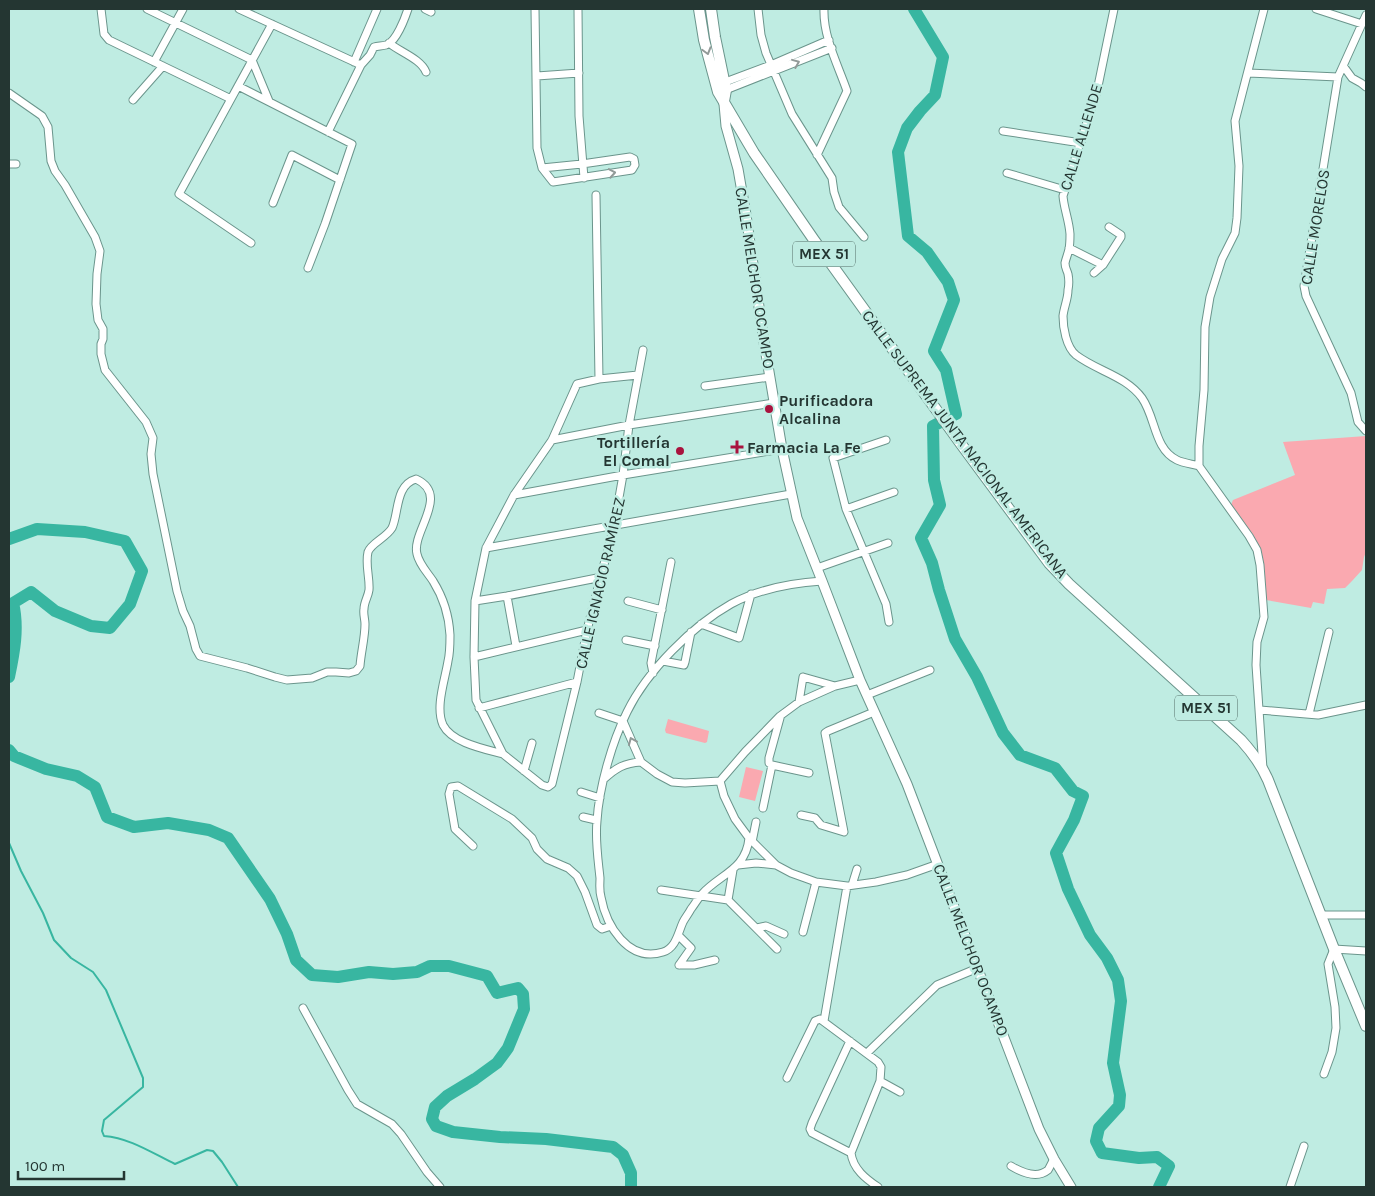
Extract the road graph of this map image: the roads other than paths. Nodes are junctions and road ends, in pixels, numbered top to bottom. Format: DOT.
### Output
graph roads {
  1 [pos="101,9"];
  2 [pos="146,9"];
  3 [pos="183,9"];
  4 [pos="239,9"];
  5 [pos="377,9"];
  6 [pos="408,9"];
  7 [pos="536,9"];
  8 [pos="578,9"];
  9 [pos="699,9"];
  10 [pos="711,9"];
  11 [pos="758,9"];
  12 [pos="824,9"];
  13 [pos="1114,9"];
  14 [pos="1264,9"];
  15 [pos="1316,9"];
  16 [pos="1366,15"];
  17 [pos="176,22"];
  18 [pos="272,24"];
  19 [pos="1362,24"];
  20 [pos="829,40"];
  21 [pos="389,43"];
  22 [pos="832,48"];
  23 [pos="252,60"];
  24 [pos="154,62"];
  25 [pos="354,62"];
  26 [pos="361,65"];
  27 [pos="163,66"];
  28 [pos="1344,67"];
  29 [pos="772,69"];
  30 [pos="426,72"];
  31 [pos="579,73"];
  32 [pos="1248,73"];
  33 [pos="536,76"];
  34 [pos="1338,77"];
  35 [pos="238,86"];
  36 [pos="1366,87"];
  37 [pos="9,93"];
  38 [pos="722,93"];
  39 [pos="231,99"];
  40 [pos="133,100"];
  41 [pos="269,101"];
  42 [pos="1003,131"];
  43 [pos="328,132"];
  44 [pos="1080,143"];
  45 [pos="817,155"];
  46 [pos="582,164"];
  47 [pos="542,168"];
  48 [pos="1007,173"];
  49 [pos="584,178"];
  50 [pos="340,180"];
  51 [pos="1065,190"];
  52 [pos="596,195"];
  53 [pos="273,203"];
  54 [pos="1109,227"];
  55 [pos="864,237"];
  56 [pos="251,243"];
  57 [pos="1070,248"];
  58 [pos="1103,266"];
  59 [pos="308,268"];
  60 [pos="1094,273"];
  61 [pos="643,350"];
  62 [pos="638,375"];
  63 [pos="770,376"];
  64 [pos="599,379"];
  65 [pos="705,386"];
  66 [pos="774,403"];
  67 [pos="630,425"];
  68 [pos="1366,432"];
  69 [pos="552,440"];
  70 [pos="886,440"];
  71 [pos="782,449"];
  72 [pos="1199,466"];
  73 [pos="623,474"];
  74 [pos="894,492"];
  75 [pos="792,494"];
  76 [pos="514,495"];
  77 [pos="846,509"];
  78 [pos="614,526"];
  79 [pos="888,543"];
  80 [pos="486,548"];
  81 [pos="864,552"];
  82 [pos="670,562"];
  83 [pos="817,568"];
  84 [pos="602,577"];
  85 [pos="822,581"];
  86 [pos="751,594"];
  87 [pos="507,596"];
  88 [pos="475,601"];
  89 [pos="628,601"];
  90 [pos="662,610"];
  91 [pos="889,622"];
  92 [pos="701,624"];
  93 [pos="587,630"];
  94 [pos="691,632"];
  95 [pos="1329,632"];
  96 [pos="626,640"];
  97 [pos="516,646"];
  98 [pos="655,646"];
  99 [pos="474,657"];
  100 [pos="663,661"];
  101 [pos="930,670"];
  102 [pos="653,672"];
  103 [pos="860,680"];
  104 [pos="577,682"];
  105 [pos="835,686"];
  106 [pos="867,694"];
  107 [pos="799,702"];
  108 [pos="1366,705"];
  109 [pos="479,708"];
  110 [pos="1260,710"];
  111 [pos="874,712"];
  112 [pos="599,713"];
  113 [pos="1309,714"];
  114 [pos="780,716"];
  115 [pos="623,721"];
  116 [pos="532,743"];
  117 [pos="503,754"];
  118 [pos="641,762"];
  119 [pos="772,765"];
  120 [pos="1263,770"];
  121 [pos="524,771"];
  122 [pos="808,773"];
  123 [pos="604,779"];
  124 [pos="720,781"];
  125 [pos="581,792"];
  126 [pos="600,798"];
  127 [pos="763,808"];
  128 [pos="805,816"];
  129 [pos="583,817"];
  130 [pos="596,820"];
  131 [pos="756,822"];
  132 [pos="750,840"];
  133 [pos="473,846"];
  134 [pos="938,864"];
  135 [pos="776,865"];
  136 [pos="735,867"];
  137 [pos="857,869"];
  138 [pos="816,882"];
  139 [pos="850,885"];
  140 [pos="661,890"];
  141 [pos="700,896"];
  142 [pos="728,900"];
  143 [pos="1320,915"];
  144 [pos="1366,916"];
  145 [pos="611,926"];
  146 [pos="757,928"];
  147 [pos="803,932"];
  148 [pos="784,934"];
  149 [pos="679,936"];
  150 [pos="1334,949"];
  151 [pos="777,950"];
  152 [pos="1366,951"];
  153 [pos="715,960"];
  154 [pos="978,968"];
  155 [pos="303,1008"];
  156 [pos="824,1021"];
  157 [pos="1366,1026"];
  158 [pos="850,1041"];
  159 [pos="867,1053"];
  160 [pos="1324,1074"];
  161 [pos="788,1078"];
  162 [pos="880,1081"];
  163 [pos="900,1092"];
  164 [pos="1304,1146"];
  165 [pos="851,1153"];
  166 [pos="1054,1159"];
  167 [pos="1011,1166"];
  168 [pos="440,1187"];
  169 [pos="878,1187"];
  170 [pos="1070,1187"];
  171 [pos="1290,1187"];
  1 -- 24 [label="street"];
  2 -- 17 [label="street"];
  3 -- 17 [label="street"];
  4 -- 18 [label="street"];
  5 -- 25 [label="street"];
  6 -- 21 [label="street"];
  7 -- 33 [label="street"];
  8 -- 31 [label="street"];
  9 -- 38 [label="main road, CALLE SUPREMA JUNTA NACIONAL AMERICANA / MEX 51, one-way"];
  10 -- 38 [label="main road, CALLE SUPREMA JUNTA NACIONAL AMERICANA / MEX 51"];
  11 -- 29 [label="street"];
  12 -- 20 [label="street"];
  13 -- 44 [label="street, CALLE ALLENDE"];
  14 -- 32 [label="street"];
  15 -- 19 [label="street"];
  16 -- 19 [label="street, CALLE MORELOS"];
  17 -- 23 [label="street"];
  17 -- 24 [label="street"];
  18 -- 23 [label="street"];
  18 -- 25 [label="street"];
  19 -- 28 [label="street, CALLE MORELOS"];
  20 -- 22 [label="street"];
  20 -- 29 [label="street"];
  21 -- 26 [label="street"];
  21 -- 30 [label="street"];
  29 -- 22 [label="street, one-way"];
  22 -- 45 [label="street"];
  23 -- 35 [label="street"];
  23 -- 41 [label="street"];
  24 -- 27 [label="street"];
  25 -- 26 [label="street"];
  26 -- 43 [label="street"];
  27 -- 39 [label="street"];
  27 -- 40 [label="street"];
  28 -- 34 [label="street, CALLE MORELOS"];
  28 -- 36 [label="street"];
  29 -- 38 [label="street"];
  29 -- 45 [label="street"];
  31 -- 33 [label="street"];
  31 -- 46 [label="street"];
  32 -- 34 [label="street"];
  32 -- 72 [label="street"];
  33 -- 47 [label="street"];
  34 -- 68 [label="street, CALLE MORELOS"];
  35 -- 39 [label="street"];
  35 -- 41 [label="street"];
  37 -- 117 [label="street"];
  38 -- 63 [label="street, CALLE MELCHOR OCAMPO"];
  38 -- 120 [label="main road, CALLE SUPREMA JUNTA NACIONAL AMERICANA / MEX 51"];
  39 -- 56 [label="street"];
  41 -- 43 [label="street"];
  42 -- 44 [label="street"];
  43 -- 50 [label="street"];
  44 -- 51 [label="street, CALLE ALLENDE"];
  45 -- 55 [label="street"];
  46 -- 47 [label="street"];
  46 -- 49 [label="street"];
  49 -- 46 [label="street, one-way"];
  47 -- 49 [label="street"];
  48 -- 51 [label="street"];
  50 -- 53 [label="street"];
  50 -- 59 [label="street"];
  51 -- 57 [label="street, CALLE ALLENDE"];
  52 -- 64 [label="street"];
  54 -- 58 [label="street"];
  57 -- 58 [label="street"];
  57 -- 72 [label="street, CALLE ALLENDE"];
  58 -- 60 [label="street"];
  61 -- 62 [label="street, CALLE IGNACIO RAMÍREZ"];
  62 -- 64 [label="street"];
  62 -- 67 [label="street, CALLE IGNACIO RAMÍREZ"];
  63 -- 65 [label="street"];
  63 -- 66 [label="street, CALLE MELCHOR OCAMPO"];
  64 -- 69 [label="street"];
  66 -- 67 [label="street"];
  66 -- 71 [label="street, CALLE MELCHOR OCAMPO"];
  67 -- 69 [label="street"];
  67 -- 73 [label="street, CALLE IGNACIO RAMÍREZ"];
  69 -- 76 [label="street"];
  70 -- 77 [label="street"];
  71 -- 73 [label="street"];
  71 -- 75 [label="street, CALLE MELCHOR OCAMPO"];
  72 -- 110 [label="street"];
  73 -- 76 [label="street"];
  73 -- 78 [label="street, CALLE IGNACIO RAMÍREZ"];
  74 -- 77 [label="street"];
  75 -- 78 [label="street"];
  75 -- 83 [label="street, CALLE MELCHOR OCAMPO"];
  76 -- 80 [label="street"];
  77 -- 81 [label="street"];
  78 -- 80 [label="street"];
  78 -- 84 [label="street, CALLE IGNACIO RAMÍREZ"];
  79 -- 81 [label="street"];
  80 -- 88 [label="street"];
  81 -- 83 [label="street"];
  81 -- 91 [label="street"];
  82 -- 90 [label="street"];
  83 -- 85 [label="street, CALLE MELCHOR OCAMPO"];
  84 -- 87 [label="street"];
  84 -- 93 [label="street, CALLE IGNACIO RAMÍREZ"];
  85 -- 86 [label="street"];
  85 -- 103 [label="street, CALLE MELCHOR OCAMPO"];
  86 -- 92 [label="street"];
  86 -- 92 [label="street"];
  87 -- 88 [label="street"];
  87 -- 97 [label="street"];
  88 -- 99 [label="street"];
  89 -- 90 [label="street"];
  90 -- 98 [label="street"];
  92 -- 94 [label="street"];
  93 -- 97 [label="street"];
  93 -- 104 [label="street, CALLE IGNACIO RAMÍREZ"];
  94 -- 100 [label="street"];
  94 -- 100 [label="street"];
  95 -- 113 [label="street"];
  96 -- 98 [label="street"];
  97 -- 99 [label="street"];
  98 -- 102 [label="street"];
  99 -- 109 [label="street"];
  100 -- 102 [label="street"];
  101 -- 106 [label="street"];
  102 -- 115 [label="street"];
  103 -- 105 [label="street"];
  103 -- 106 [label="street, CALLE MELCHOR OCAMPO"];
  104 -- 109 [label="street"];
  104 -- 121 [label="street, CALLE IGNACIO RAMÍREZ"];
  105 -- 107 [label="street"];
  105 -- 107 [label="street"];
  106 -- 111 [label="street, CALLE MELCHOR OCAMPO"];
  107 -- 114 [label="street"];
  108 -- 113 [label="street"];
  109 -- 117 [label="street"];
  110 -- 113 [label="street"];
  110 -- 120 [label="street"];
  111 -- 128 [label="street"];
  111 -- 134 [label="street, CALLE MELCHOR OCAMPO"];
  112 -- 115 [label="street"];
  114 -- 119 [label="street"];
  114 -- 124 [label="street"];
  118 -- 115 [label="street, one-way"];
  115 -- 123 [label="street"];
  116 -- 121 [label="street"];
  117 -- 121 [label="street"];
  118 -- 123 [label="street"];
  118 -- 124 [label="street"];
  119 -- 122 [label="street"];
  119 -- 127 [label="street"];
  120 -- 143 [label="main road, CALLE SUPREMA JUNTA NACIONAL AMERICANA / MEX 51"];
  123 -- 126 [label="street"];
  124 -- 132 [label="street"];
  125 -- 126 [label="street"];
  126 -- 130 [label="street"];
  129 -- 130 [label="street"];
  130 -- 145 [label="street"];
  131 -- 132 [label="street"];
  132 -- 135 [label="street"];
  132 -- 136 [label="street"];
  133 -- 145 [label="street"];
  134 -- 139 [label="street"];
  134 -- 154 [label="street, CALLE MELCHOR OCAMPO"];
  135 -- 136 [label="street"];
  135 -- 138 [label="street"];
  136 -- 141 [label="street"];
  136 -- 142 [label="street"];
  137 -- 139 [label="street"];
  138 -- 139 [label="street"];
  138 -- 147 [label="street"];
  139 -- 156 [label="street"];
  140 -- 141 [label="street"];
  141 -- 142 [label="street"];
  141 -- 149 [label="street"];
  142 -- 146 [label="street"];
  143 -- 144 [label="street"];
  143 -- 150 [label="main road, CALLE SUPREMA JUNTA NACIONAL AMERICANA / MEX 51"];
  145 -- 149 [label="street"];
  146 -- 148 [label="street"];
  146 -- 151 [label="street"];
  149 -- 153 [label="street"];
  150 -- 152 [label="street"];
  150 -- 157 [label="main road, CALLE SUPREMA JUNTA NACIONAL AMERICANA / MEX 51"];
  150 -- 160 [label="street"];
  154 -- 159 [label="street"];
  154 -- 166 [label="street, CALLE MELCHOR OCAMPO"];
  155 -- 168 [label="street"];
  156 -- 158 [label="street"];
  156 -- 161 [label="street"];
  158 -- 159 [label="street"];
  158 -- 165 [label="street"];
  159 -- 162 [label="street"];
  162 -- 163 [label="street"];
  162 -- 165 [label="street"];
  164 -- 171 [label="street"];
  165 -- 169 [label="street"];
  166 -- 167 [label="street"];
  166 -- 170 [label="street, CALLE MELCHOR OCAMPO"];
}
